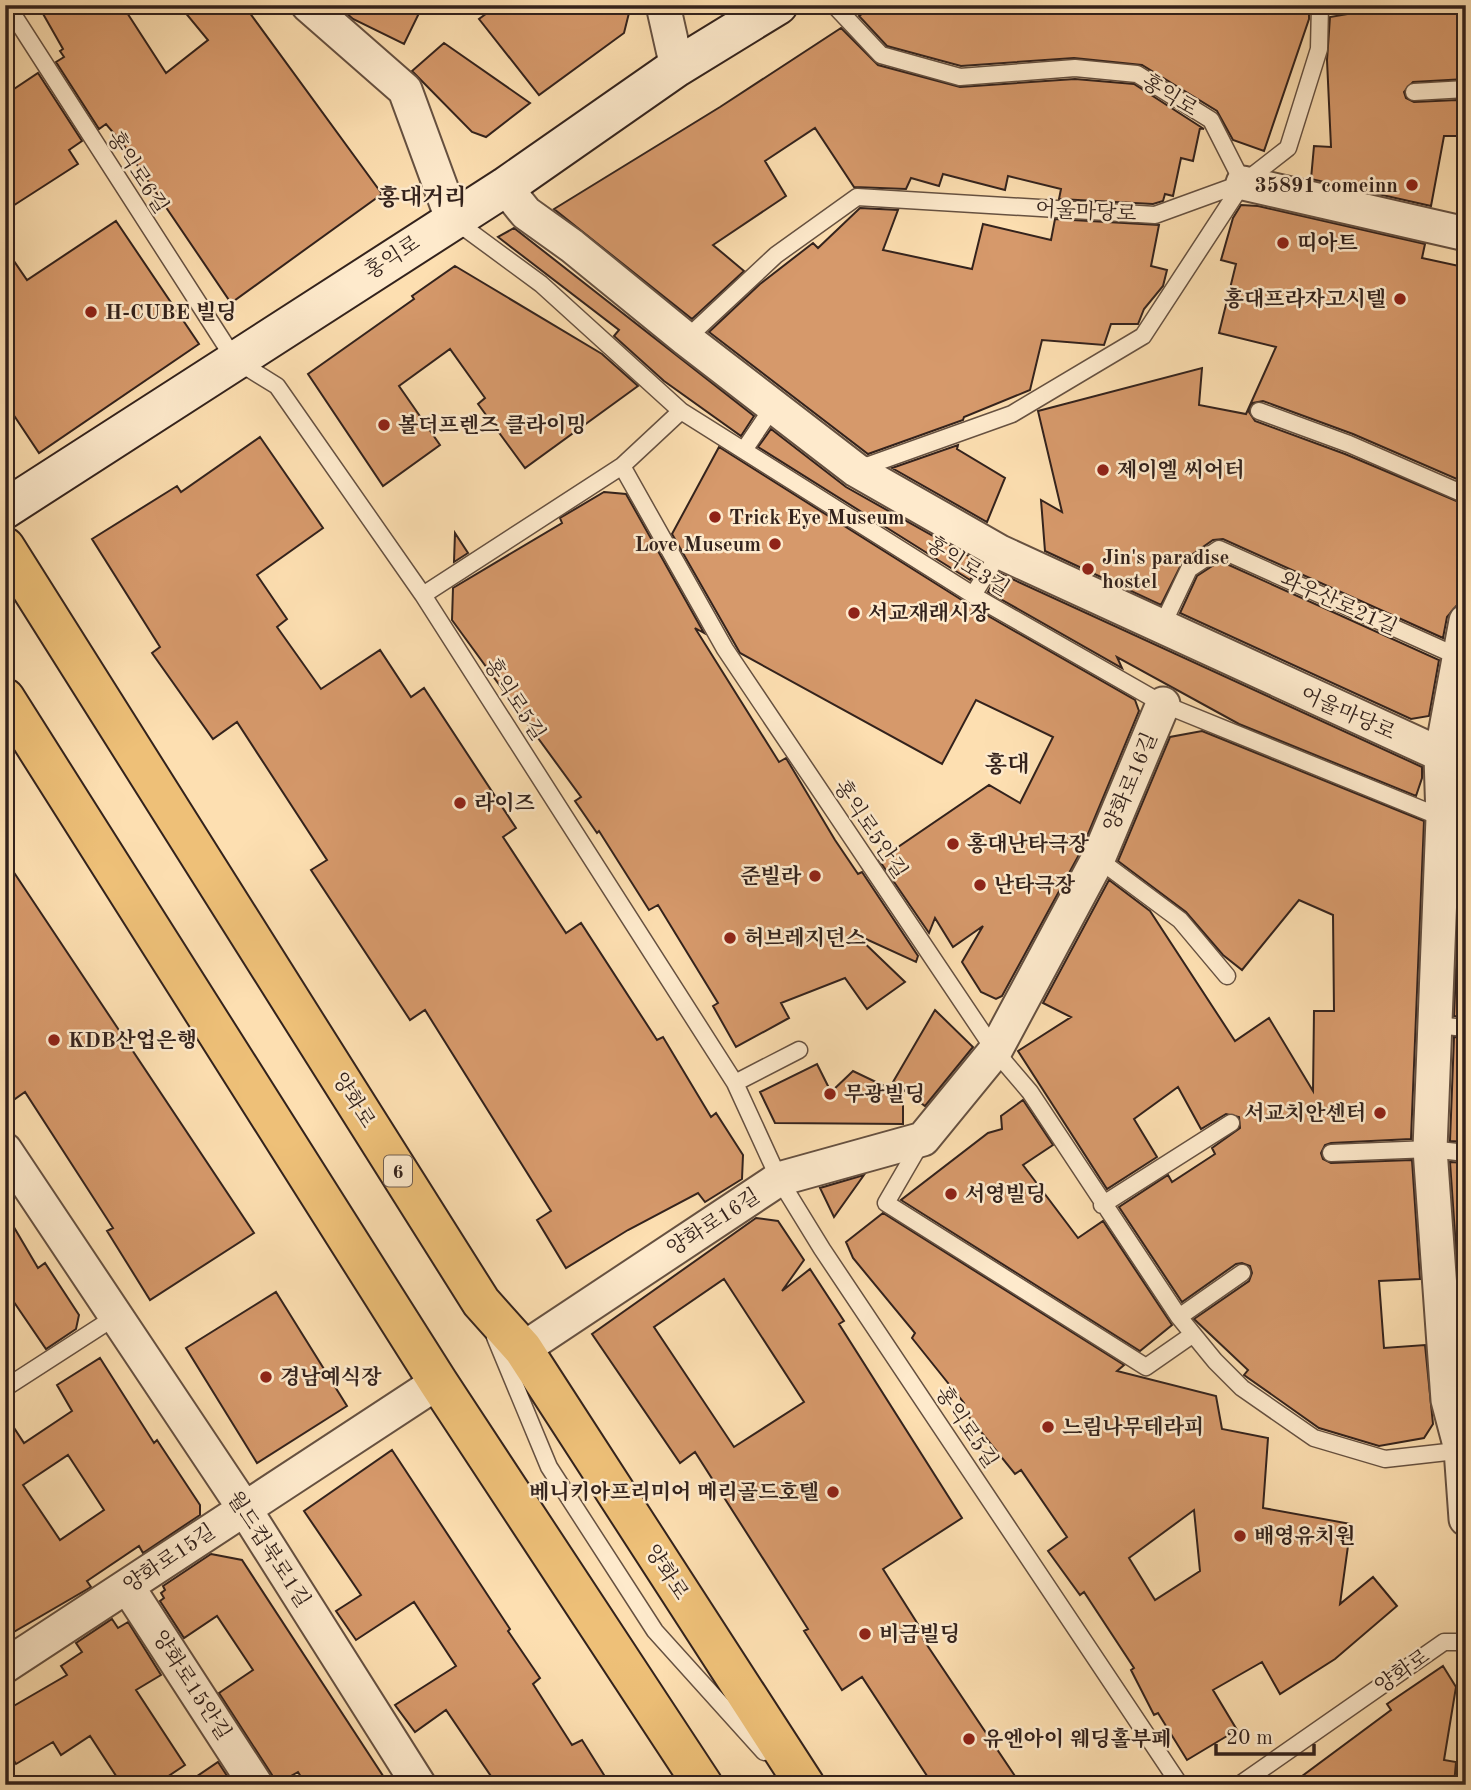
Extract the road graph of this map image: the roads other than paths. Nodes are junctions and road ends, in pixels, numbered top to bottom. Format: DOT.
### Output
graph roads {
  1 [pos="7,5"];
  2 [pos="308,5"];
  3 [pos="663,5"];
  4 [pos="778,5"];
  5 [pos="834,5"];
  6 [pos="1320,5"];
  7 [pos="677,67"];
  8 [pos="1466,89"];
  9 [pos="1414,92"];
  10 [pos="1243,183"];
  11 [pos="505,187"];
  12 [pos="452,218"];
  13 [pos="1466,234"];
  14 [pos="686,340"];
  15 [pos="235,360"];
  16 [pos="772,407"];
  17 [pos="681,411"];
  18 [pos="1259,411"];
  19 [pos="744,450"];
  20 [pos="622,466"];
  21 [pos="856,470"];
  22 [pos="1466,495"];
  23 [pos="5,509"];
  24 [pos="5,547"];
  25 [pos="999,552"];
  26 [pos="423,594"];
  27 [pos="973,595"];
  28 [pos="1466,621"];
  29 [pos="1161,628"];
  30 [pos="1459,657"];
  31 [pos="5,698"];
  32 [pos="1163,704"];
  33 [pos="1453,761"];
  34 [pos="1443,818"];
  35 [pos="1098,859"];
  36 [pos="1453,891"];
  37 [pos="1227,976"];
  38 [pos="1450,1027"];
  39 [pos="799,1050"];
  40 [pos="995,1051"];
  41 [pos="735,1083"];
  42 [pos="1231,1123"];
  43 [pos="923,1139"];
  44 [pos="1430,1149"];
  45 [pos="5,1150"];
  46 [pos="1331,1153"];
  47 [pos="1466,1153"];
  48 [pos="779,1179"];
  49 [pos="1102,1205"];
  50 [pos="1242,1273"];
  51 [pos="481,1302"];
  52 [pos="115,1317"];
  53 [pos="1179,1317"];
  54 [pos="1192,1335"];
  55 [pos="523,1349"];
  56 [pos="438,1382"];
  57 [pos="5,1388"];
  58 [pos="1463,1450"];
  59 [pos="244,1508"];
  60 [pos="1466,1519"];
  61 [pos="127,1586"];
  62 [pos="1466,1642"];
  63 [pos="5,1666"];
  64 [pos="256,1785"];
  65 [pos="419,1785"];
  66 [pos="703,1785"];
  67 [pos="794,1785"];
  68 [pos="805,1785"];
  69 [pos="1180,1785"];
  70 [pos="1239,1785"];
  1 -- 15 [label="lane, 홍익로6길"];
  2 -- 12 [label="street"];
  3 -- 7 [label="street"];
  4 -- 7 [label="main road, 홍익로"];
  5 -- 10 [label="lane, 홍익로"];
  6 -- 10 [label="lane"];
  7 -- 11 [label="main road, 홍익로"];
  8 -- 9 [label="lane"];
  10 -- 13 [label="street"];
  10 -- 14 [label="lane, 어울마당로"];
  10 -- 21 [label="lane"];
  11 -- 12 [label="main road, 홍익로"];
  11 -- 14 [label="street, 어울마당로"];
  12 -- 15 [label="main road, 홍익로"];
  12 -- 17 [label="lane, 홍익로3길"];
  14 -- 16 [label="street, 어울마당로"];
  15 -- 23 [label="main road, 홍익로"];
  15 -- 26 [label="lane, 홍익로5길"];
  16 -- 19 [label="lane"];
  16 -- 21 [label="street, 어울마당로"];
  17 -- 19 [label="lane, 홍익로3길"];
  17 -- 20 [label="lane"];
  18 -- 22 [label="lane"];
  19 -- 27 [label="lane, 홍익로3길"];
  20 -- 26 [label="lane"];
  20 -- 40 [label="lane, 홍익로5안길"];
  21 -- 25 [label="street, 어울마당로"];
  24 -- 51 [label="main road, 양화로 / 6"];
  25 -- 27 [label="lane"];
  25 -- 29 [label="street, 어울마당로"];
  26 -- 41 [label="lane, 홍익로5길"];
  27 -- 32 [label="lane, 홍익로3길"];
  28 -- 30 [label="street"];
  29 -- 30 [label="lane, 와우산로21길"];
  29 -- 33 [label="street, 어울마당로"];
  30 -- 33 [label="street"];
  31 -- 56 [label="main road"];
  32 -- 34 [label="lane, 홍익로3길"];
  32 -- 35 [label="street, 양화로16길"];
  33 -- 34 [label="street"];
  34 -- 36 [label="street"];
  35 -- 37 [label="lane, 양화로16길"];
  35 -- 40 [label="street, 양화로16길"];
  36 -- 38 [label="street"];
  38 -- 44 [label="street"];
  39 -- 41 [label="lane"];
  40 -- 43 [label="street, 양화로16길"];
  40 -- 49 [label="lane, 홍익로5안길"];
  41 -- 48 [label="lane, 홍익로5길"];
  42 -- 49 [label="lane"];
  43 -- 48 [label="street, 양화로16길"];
  43 -- 54 [label="lane, 양화로16길"];
  44 -- 46 [label="lane"];
  44 -- 47 [label="lane"];
  44 -- 58 [label="street"];
  45 -- 52 [label="street, 월드컵북로1길"];
  48 -- 55 [label="street, 양화로16길"];
  48 -- 69 [label="lane, 홍익로5길"];
  49 -- 53 [label="lane, 홍익로5안길"];
  50 -- 53 [label="lane"];
  51 -- 55 [label="main road, 양화로 / 6"];
  51 -- 67 [label="lane"];
  52 -- 57 [label="lane"];
  52 -- 59 [label="street, 월드컵북로1길"];
  53 -- 54 [label="lane, 홍익로5안길"];
  54 -- 58 [label="lane, 홍익로5안길"];
  55 -- 68 [label="main road, 양화로 / 6"];
  56 -- 59 [label="street, 양화로15길"];
  56 -- 66 [label="main road"];
  58 -- 60 [label="street"];
  59 -- 61 [label="street, 양화로15길"];
  59 -- 65 [label="street, 월드컵북로1길"];
  61 -- 63 [label="street, 양화로15길"];
  61 -- 64 [label="street, 양화로15안길"];
  62 -- 70 [label="lane, 양화로"];
}
